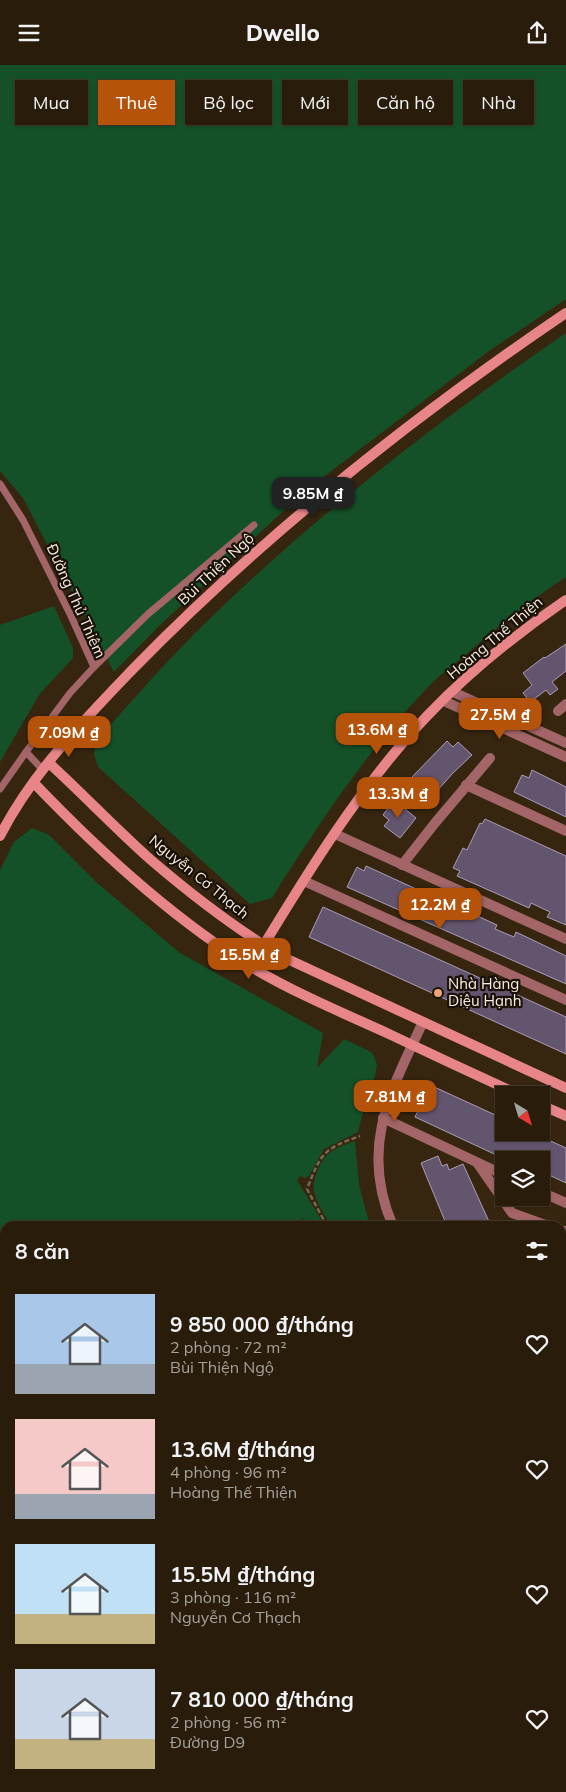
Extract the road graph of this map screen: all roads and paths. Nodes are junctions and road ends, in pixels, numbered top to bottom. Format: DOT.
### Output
graph roads {
  1 [pos="566,313"];
  2 [pos="0,484"];
  3 [pos="254,525"];
  4 [pos="566,600"];
  5 [pos="94,667"];
  6 [pos="453,691"];
  7 [pos="444,701"];
  8 [pos="566,743"];
  9 [pos="26,752"];
  10 [pos="566,757"];
  11 [pos="490,758"];
  12 [pos="46,767"];
  13 [pos="34,783"];
  14 [pos="466,785"];
  15 [pos="0,789"];
  16 [pos="566,831"];
  17 [pos="335,834"];
  18 [pos="0,837"];
  19 [pos="402,865"];
  20 [pos="304,881"];
  21 [pos="566,939"];
  22 [pos="264,945"];
  23 [pos="251,966"];
  24 [pos="566,1000"];
  25 [pos="423,1022"];
  26 [pos="412,1046"];
  27 [pos="500,1086"];
  28 [pos="566,1088"];
  29 [pos="550,1109"];
  30 [pos="566,1116"];
  31 [pos="383,1118"];
  32 [pos="360,1137"];
  33 [pos="477,1163"];
  34 [pos="495,1171"];
  35 [pos="550,1196"];
  36 [pos="566,1203"];
  37 [pos="324,1221"];
  38 [pos="391,1221"];
  39 [pos="534,1221"];
  1 -- 12 [label="street, Bùi Thiện Ngộ"];
  2 -- 5 [label="lane, Đường Thủ Thiêm"];
  3 -- 5 [label="lane"];
  4 -- 6 [label="street, Hoàng Thế Thiện"];
  5 -- 9 [label="lane, Đường Thủ Thiêm"];
  6 -- 7 [label="street, Hoàng Thế Thiện"];
  6 -- 8 [label="street"];
  7 -- 10 [label="street"];
  7 -- 17 [label="street, Hoàng Thế Thiện"];
  9 -- 12 [label="lane"];
  9 -- 15 [label="lane, Đường Thủ Thiêm"];
  11 -- 14 [label="street"];
  12 -- 13 [label="street, Bùi Thiện Ngộ"];
  12 -- 22 [label="street, Nguyễn Cơ Thạch"];
  13 -- 18 [label="street, Bùi Thiện Ngộ"];
  13 -- 23 [label="street"];
  14 -- 16 [label="street"];
  14 -- 19 [label="street"];
  17 -- 19 [label="street"];
  17 -- 20 [label="street, Hoàng Thế Thiện"];
  19 -- 21 [label="street"];
  20 -- 22 [label="street, Hoàng Thế Thiện"];
  20 -- 24 [label="street"];
  22 -- 23 [label="street, Hoàng Thế Thiện"];
  22 -- 25 [label="street, Nguyễn Cơ Thạch"];
  23 -- 26 [label="street"];
  25 -- 26 [label="street"];
  25 -- 28 [label="street, Nguyễn Cơ Thạch"];
  26 -- 27 [label="street"];
  26 -- 31 [label="street"];
  29 -- 30 [label="street"];
  31 -- 33 [label="street"];
  31 -- 38 [label="street"];
  32 -- 37 [label="path"];
  33 -- 34 [label="street"];
  33 -- 39 [label="street"];
  35 -- 36 [label="street"];
}
